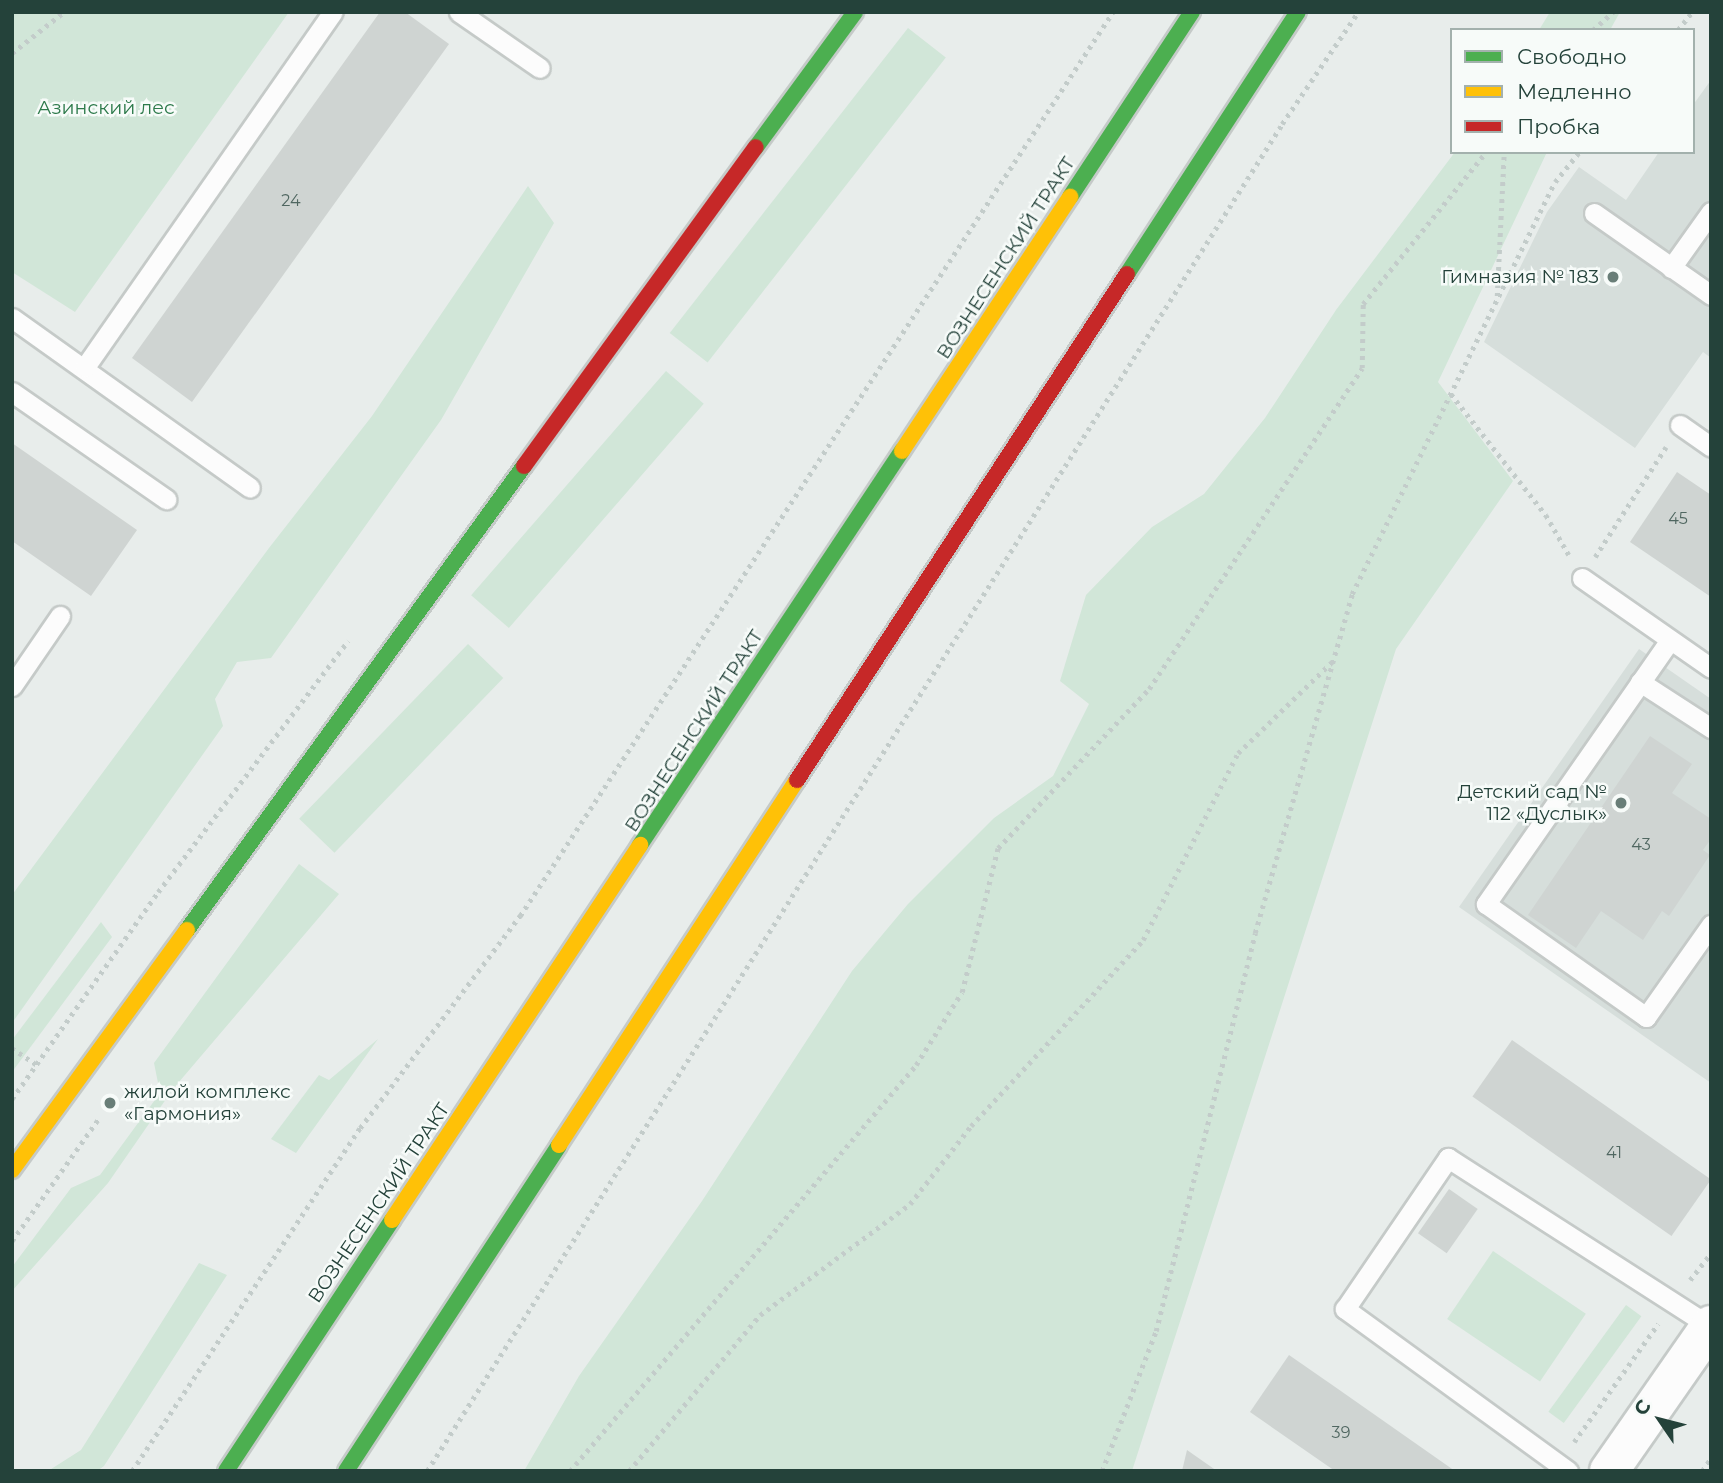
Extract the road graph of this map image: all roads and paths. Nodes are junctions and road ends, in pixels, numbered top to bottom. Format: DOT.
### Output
graph roads {
  1 [pos="64,12"];
  2 [pos="333,12"];
  3 [pos="459,12"];
  4 [pos="855,12"];
  5 [pos="1113,12"];
  6 [pos="1192,12"];
  7 [pos="1298,12"];
  8 [pos="1358,12"];
  9 [pos="1613,12"];
  10 [pos="1692,12"];
  11 [pos="1595,28"];
  12 [pos="1680,28"];
  13 [pos="12,53"];
  14 [pos="540,68"];
  15 [pos="1484,154"];
  16 [pos="1504,154"];
  17 [pos="1577,154"];
  18 [pos="1711,212"];
  19 [pos="1594,213"];
  20 [pos="1671,268"];
  21 [pos="1711,295"];
  22 [pos="1496,300"];
  23 [pos="12,318"];
  24 [pos="85,367"];
  25 [pos="12,392"];
  26 [pos="1451,394"];
  27 [pos="1679,425"];
  28 [pos="1711,447"];
  29 [pos="250,488"];
  30 [pos="166,499"];
  31 [pos="1582,578"];
  32 [pos="60,616"];
  33 [pos="1670,640"];
  34 [pos="1333,661"];
  35 [pos="1711,668"];
  36 [pos="1640,682"];
  37 [pos="12,686"];
  38 [pos="1711,728"];
  39 [pos="1711,925"];
  40 [pos="12,1048"];
  41 [pos="37,1065"];
  42 [pos="102,1115"];
  43 [pos="12,1170"];
  44 [pos="12,1241"];
  45 [pos="1711,1254"];
  46 [pos="1674,1301"];
  47 [pos="1710,1326"];
  48 [pos="1711,1458"];
  49 [pos="1563,1467"];
  50 [pos="132,1471"];
  51 [pos="226,1471"];
  52 [pos="346,1471"];
  53 [pos="427,1471"];
  54 [pos="570,1471"];
  55 [pos="629,1471"];
  56 [pos="1102,1471"];
  57 [pos="1609,1471"];
  58 [pos="1702,1471"];
  1 -- 13 [label="path"];
  2 -- 24 [label="lane"];
  3 -- 14 [label="lane"];
  4 -- 43 [label="main road"];
  5 -- 50 [label="path"];
  6 -- 51 [label="main road, ВОЗНЕСЕНСКИЙ ТРАКТ"];
  7 -- 52 [label="main road"];
  8 -- 53 [label="path"];
  9 -- 11 [label="path"];
  10 -- 12 [label="path"];
  15 -- 54 [label="path"];
  16 -- 22 [label="path"];
  17 -- 22 [label="path"];
  18 -- 20 [label="lane"];
  19 -- 20 [label="lane"];
  20 -- 21 [label="lane"];
  22 -- 26 [label="path"];
  23 -- 24 [label="lane"];
  24 -- 29 [label="lane"];
  25 -- 30 [label="lane"];
  26 -- 31 [label="path"];
  26 -- 34 [label="path"];
  27 -- 28 [label="lane"];
  27 -- 31 [label="path"];
  31 -- 33 [label="lane"];
  32 -- 37 [label="lane"];
  33 -- 35 [label="lane"];
  33 -- 36 [label="lane"];
  34 -- 55 [label="path"];
  34 -- 56 [label="path"];
  36 -- 38 [label="lane"];
  36 -- 39 [label="lane"];
  40 -- 41 [label="path"];
  42 -- 44 [label="path"];
  45 -- 46 [label="path"];
  46 -- 47 [label="lane"];
  46 -- 49 [label="path"];
  46 -- 49 [label="lane"];
  47 -- 57 [label="street"];
  48 -- 58 [label="path"];
}
